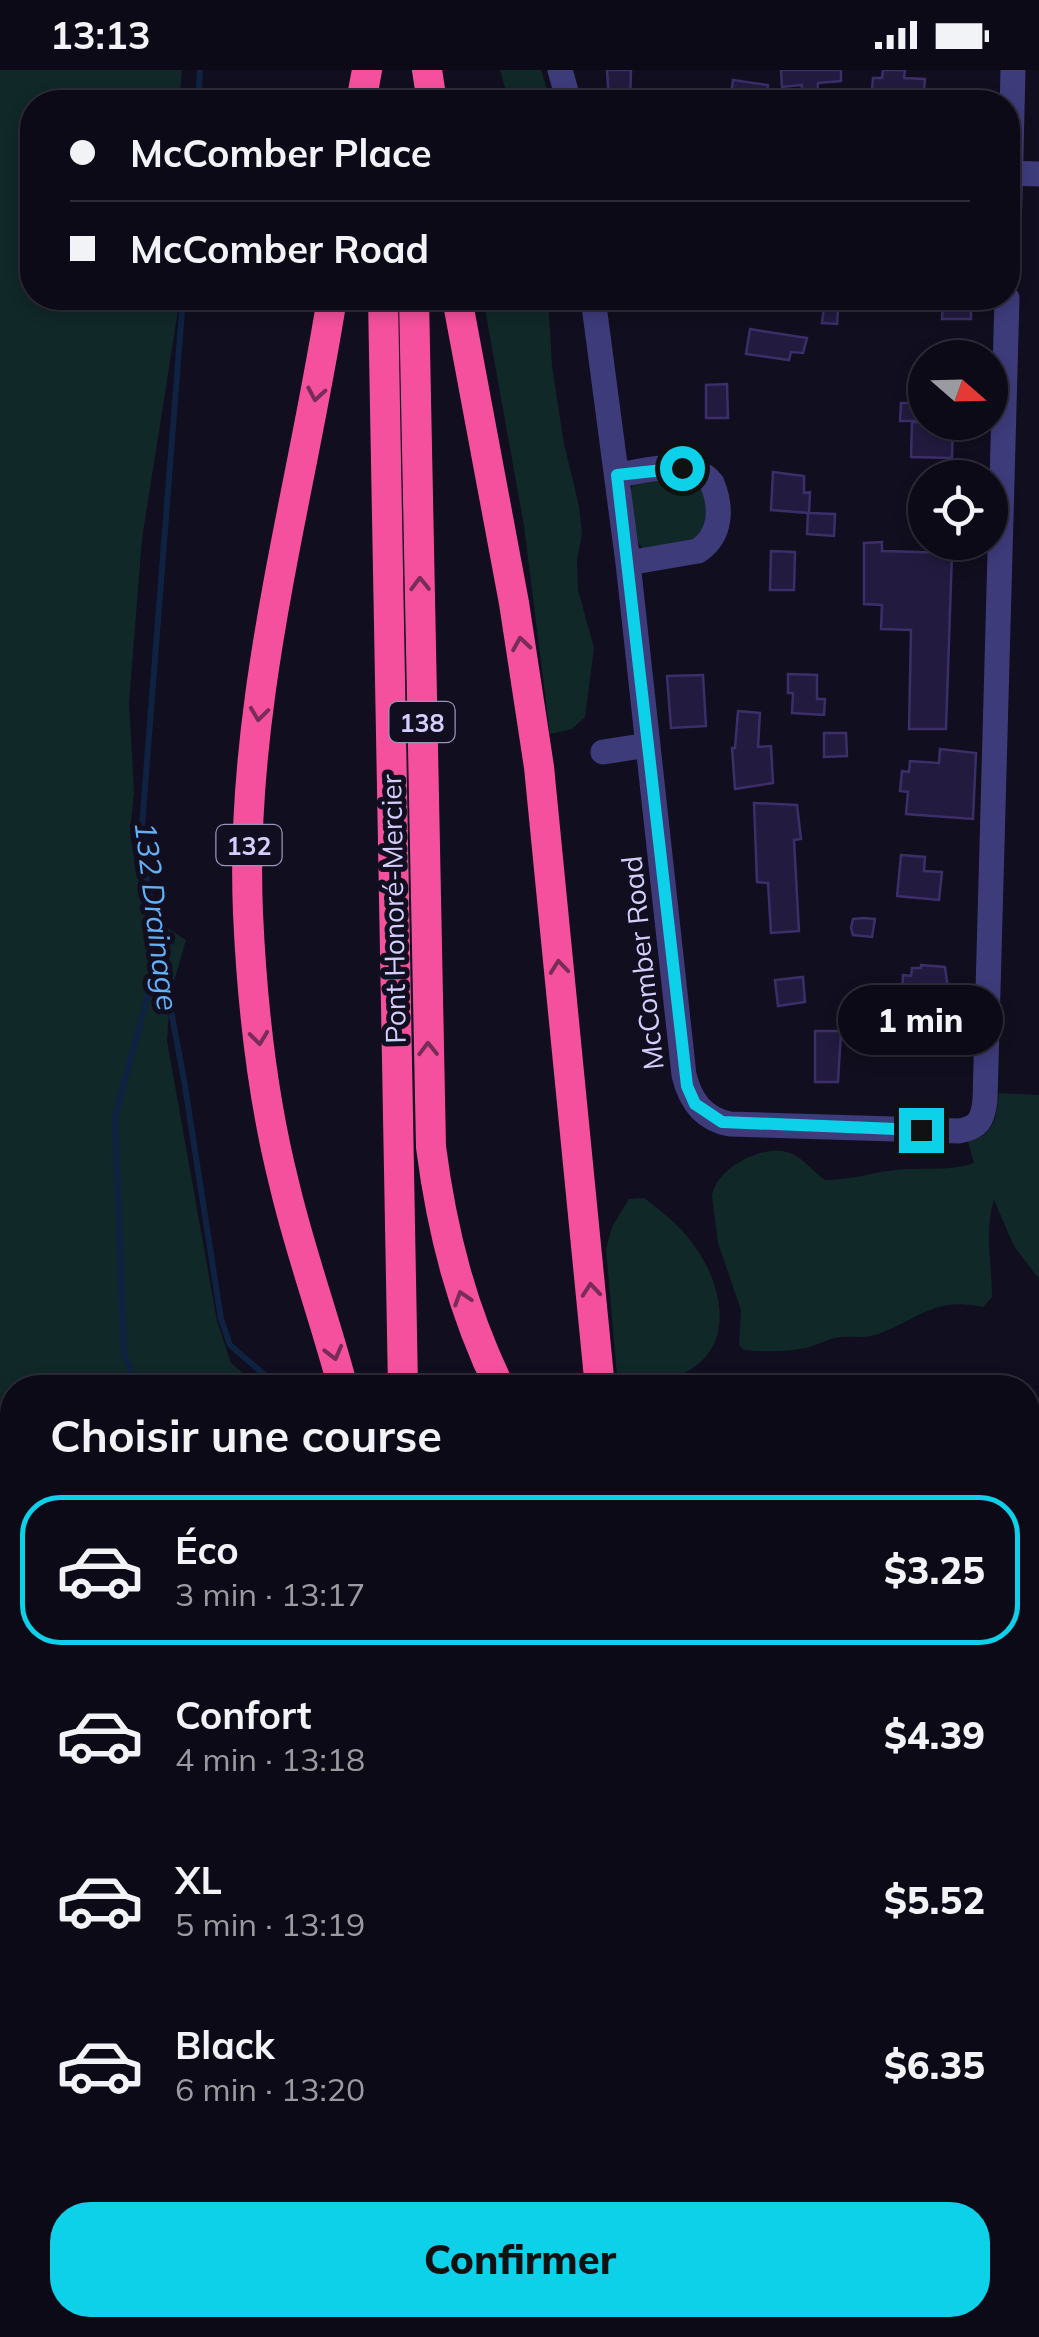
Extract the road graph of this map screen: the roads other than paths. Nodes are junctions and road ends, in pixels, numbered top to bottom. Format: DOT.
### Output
graph roads {
  1 [pos="330,310"];
  2 [pos="383,310"];
  3 [pos="414,310"];
  4 [pos="459,310"];
  5 [pos="595,310"];
  6 [pos="1007,310"];
  7 [pos="617,475"];
  8 [pos="628,562"];
  9 [pos="648,745"];
  10 [pos="603,752"];
  11 [pos="339,1375"];
  12 [pos="404,1375"];
  13 [pos="494,1375"];
  14 [pos="599,1375"];
  1 -- 11 [label="highway, 132, one-way"];
  2 -- 12 [label="highway, Pont Honoré-Mercier / 138"];
  13 -- 3 [label="highway, Pont Honoré-Mercier / 138, one-way"];
  14 -- 4 [label="highway, one-way"];
  5 -- 7 [label="street, McComber Road"];
  6 -- 9 [label="street, McComber Road"];
  7 -- 8 [label="street, McComber Road"];
  7 -- 8 [label="street"];
  8 -- 9 [label="street, McComber Road"];
  9 -- 10 [label="street"];
}
